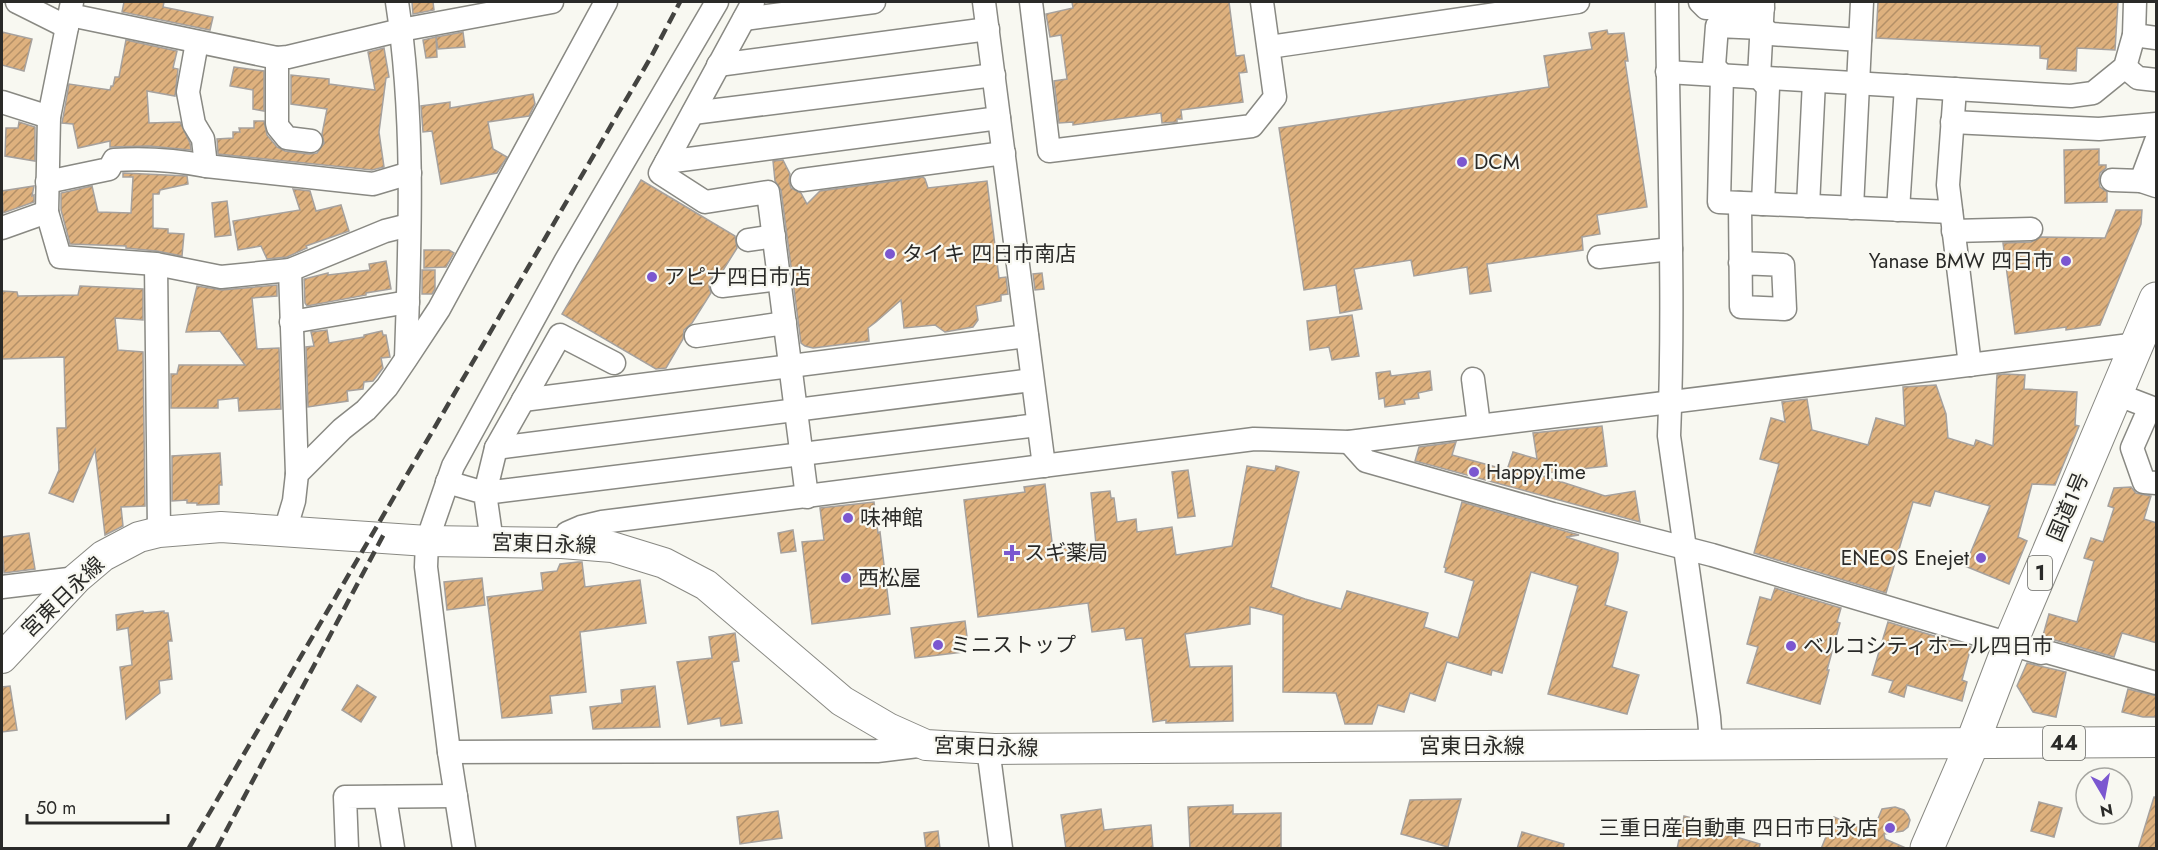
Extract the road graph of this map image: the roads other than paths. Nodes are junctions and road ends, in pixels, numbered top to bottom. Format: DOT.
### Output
graph roads {
  1 [pos="17,2"];
  2 [pos="397,2"];
  3 [pos="552,2"];
  4 [pos="606,2"];
  5 [pos="717,2"];
  6 [pos="874,2"];
  7 [pos="984,2"];
  8 [pos="1031,2"];
  9 [pos="1262,2"];
  10 [pos="1573,2"];
  11 [pos="1578,2"];
  12 [pos="1667,2"];
  13 [pos="1700,2"];
  14 [pos="1862,2"];
  15 [pos="2135,2"];
  16 [pos="748,10"];
  17 [pos="1763,13"];
  18 [pos="70,14"];
  19 [pos="988,28"];
  20 [pos="401,30"];
  21 [pos="2134,35"];
  22 [pos="2157,38"];
  23 [pos="1860,40"];
  24 [pos="197,42"];
  25 [pos="1269,47"];
  26 [pos="278,58"];
  27 [pos="718,65"];
  28 [pos="2125,67"];
  29 [pos="1667,72"];
  30 [pos="994,75"];
  31 [pos="1722,75"];
  32 [pos="1759,77"];
  33 [pos="2157,80"];
  34 [pos="1814,81"];
  35 [pos="1858,83"];
  36 [pos="1906,86"];
  37 [pos="1955,89"];
  38 [pos="2093,93"];
  39 [pos="2,102"];
  40 [pos="693,113"];
  41 [pos="49,117"];
  42 [pos="999,118"];
  43 [pos="1952,122"];
  44 [pos="2157,124"];
  45 [pos="2099,129"];
  46 [pos="312,141"];
  47 [pos="2157,141"];
  48 [pos="1004,153"];
  49 [pos="666,162"];
  50 [pos="206,166"];
  51 [pos="410,173"];
  52 [pos="802,180"];
  53 [pos="2112,180"];
  54 [pos="47,183"];
  55 [pos="2149,184"];
  56 [pos="1740,203"];
  57 [pos="1763,204"];
  58 [pos="1808,206"];
  59 [pos="1852,208"];
  60 [pos="1898,210"];
  61 [pos="47,212"];
  62 [pos="1952,221"];
  63 [pos="409,225"];
  64 [pos="2,228"];
  65 [pos="2031,230"];
  66 [pos="774,236"];
  67 [pos="748,240"];
  68 [pos="1671,249"];
  69 [pos="1599,257"];
  70 [pos="1740,263"];
  71 [pos="156,264"];
  72 [pos="290,270"];
  73 [pos="779,279"];
  74 [pos="722,286"];
  75 [pos="2157,299"];
  76 [pos="408,302"];
  77 [pos="291,322"];
  78 [pos="785,323"];
  79 [pos="696,336"];
  80 [pos="1027,336"];
  81 [pos="2138,344"];
  82 [pos="406,359"];
  83 [pos="614,363"];
  84 [pos="1970,365"];
  85 [pos="790,366"];
  86 [pos="1473,379"];
  87 [pos="1032,380"];
  88 [pos="2116,394"];
  89 [pos="523,400"];
  90 [pos="1671,403"];
  91 [pos="796,410"];
  92 [pos="1038,424"];
  93 [pos="1479,425"];
  94 [pos="1349,442"];
  95 [pos="496,448"];
  96 [pos="802,454"];
  97 [pos="1044,466"];
  98 [pos="297,474"];
  99 [pos="447,482"];
  100 [pos="2157,483"];
  101 [pos="485,494"];
  102 [pos="807,497"];
  103 [pos="285,531"];
  104 [pos="159,532"];
  105 [pos="427,541"];
  106 [pos="492,542"];
  107 [pos="562,543"];
  108 [pos="1684,549"];
  109 [pos="77,578"];
  110 [pos="2,587"];
  111 [pos="2010,644"];
  112 [pos="2,658"];
  113 [pos="2157,683"];
  114 [pos="2157,742"];
  115 [pos="1711,744"];
  116 [pos="1972,744"];
  117 [pos="926,745"];
  118 [pos="988,748"];
  119 [pos="449,752"];
  120 [pos="456,796"];
  121 [pos="385,797"];
  122 [pos="347,849"];
  123 [pos="393,849"];
  124 [pos="464,849"];
  125 [pos="1001,849"];
  126 [pos="1928,849"];
  1 -- 18 [label="street"];
  2 -- 20 [label="street"];
  3 -- 20 [label="street"];
  4 -- 82 [label="street"];
  5 -- 99 [label="street"];
  6 -- 16 [label="street"];
  7 -- 19 [label="street"];
  8 -- 25 [label="street"];
  9 -- 25 [label="street"];
  10 -- 11 [label="street"];
  10 -- 25 [label="street"];
  12 -- 29 [label="street"];
  13 -- 17 [label="street"];
  14 -- 23 [label="street"];
  15 -- 21 [label="street"];
  16 -- 27 [label="street"];
  17 -- 23 [label="street"];
  17 -- 31 [label="street"];
  17 -- 32 [label="street"];
  18 -- 24 [label="street"];
  18 -- 41 [label="street"];
  19 -- 27 [label="street"];
  19 -- 30 [label="street"];
  20 -- 26 [label="street"];
  20 -- 51 [label="street"];
  21 -- 22 [label="street"];
  21 -- 28 [label="street"];
  23 -- 35 [label="street"];
  24 -- 26 [label="street"];
  24 -- 50 [label="street"];
  26 -- 46 [label="street"];
  27 -- 40 [label="street"];
  28 -- 33 [label="street"];
  28 -- 38 [label="street"];
  29 -- 31 [label="street"];
  29 -- 68 [label="street"];
  30 -- 40 [label="street"];
  30 -- 42 [label="street"];
  31 -- 32 [label="street"];
  31 -- 56 [label="street"];
  32 -- 34 [label="street"];
  32 -- 57 [label="street"];
  34 -- 35 [label="street"];
  34 -- 58 [label="street"];
  35 -- 36 [label="street"];
  35 -- 59 [label="street"];
  36 -- 37 [label="street"];
  36 -- 60 [label="street"];
  37 -- 38 [label="street"];
  37 -- 43 [label="street"];
  38 -- 45 [label="street"];
  39 -- 41 [label="street"];
  40 -- 49 [label="street"];
  41 -- 54 [label="street"];
  42 -- 48 [label="street"];
  42 -- 49 [label="street"];
  43 -- 45 [label="street"];
  43 -- 62 [label="street"];
  44 -- 45 [label="street"];
  47 -- 55 [label="street"];
  48 -- 52 [label="street"];
  48 -- 80 [label="street"];
  49 -- 66 [label="street"];
  50 -- 51 [label="street"];
  50 -- 54 [label="street"];
  51 -- 63 [label="street"];
  53 -- 55 [label="street"];
  54 -- 61 [label="street"];
  56 -- 57 [label="street"];
  56 -- 70 [label="street"];
  57 -- 58 [label="street"];
  58 -- 59 [label="street"];
  59 -- 60 [label="street"];
  60 -- 62 [label="street"];
  61 -- 64 [label="street"];
  61 -- 71 [label="street"];
  62 -- 65 [label="street"];
  62 -- 84 [label="street"];
  63 -- 72 [label="street"];
  63 -- 76 [label="street"];
  66 -- 67 [label="street"];
  66 -- 73 [label="street"];
  68 -- 69 [label="street"];
  68 -- 90 [label="street"];
  71 -- 72 [label="street"];
  71 -- 104 [label="street"];
  72 -- 77 [label="street"];
  73 -- 74 [label="street"];
  73 -- 78 [label="street"];
  75 -- 81 [label="highway, 国道1号 / 1"];
  76 -- 77 [label="street"];
  76 -- 82 [label="street"];
  77 -- 98 [label="street"];
  78 -- 79 [label="street"];
  78 -- 85 [label="street"];
  80 -- 85 [label="street"];
  80 -- 87 [label="street"];
  81 -- 84 [label="street"];
  81 -- 88 [label="highway, 国道1号 / 1"];
  82 -- 98 [label="street"];
  83 -- 89 [label="street"];
  84 -- 90 [label="street"];
  85 -- 89 [label="street"];
  85 -- 91 [label="street"];
  86 -- 93 [label="street"];
  87 -- 91 [label="street"];
  87 -- 92 [label="street"];
  88 -- 100 [label="street"];
  88 -- 111 [label="highway, 国道1号 / 1"];
  89 -- 95 [label="street"];
  90 -- 93 [label="street"];
  90 -- 108 [label="street"];
  91 -- 95 [label="street"];
  91 -- 96 [label="street"];
  92 -- 96 [label="street"];
  92 -- 97 [label="street"];
  93 -- 94 [label="street"];
  94 -- 97 [label="street"];
  94 -- 108 [label="street"];
  95 -- 101 [label="street"];
  96 -- 101 [label="street"];
  96 -- 102 [label="street"];
  97 -- 102 [label="street"];
  98 -- 103 [label="street"];
  99 -- 101 [label="street"];
  99 -- 105 [label="street"];
  101 -- 106 [label="street"];
  102 -- 107 [label="street"];
  103 -- 104 [label="main road, 宮東日永線"];
  103 -- 105 [label="main road, 宮東日永線"];
  104 -- 109 [label="main road, 宮東日永線"];
  105 -- 106 [label="main road, 宮東日永線"];
  105 -- 119 [label="street"];
  106 -- 107 [label="main road, 宮東日永線"];
  107 -- 117 [label="main road, 宮東日永線"];
  108 -- 111 [label="street"];
  108 -- 115 [label="street"];
  109 -- 110 [label="street"];
  109 -- 112 [label="main road, 宮東日永線"];
  111 -- 113 [label="street"];
  111 -- 116 [label="highway, 国道1号 / 1"];
  114 -- 116 [label="main road, 44"];
  115 -- 116 [label="main road, 宮東日永線"];
  115 -- 118 [label="main road, 宮東日永線"];
  116 -- 126 [label="highway, 国道1号 / 1"];
  117 -- 118 [label="main road, 宮東日永線"];
  117 -- 119 [label="street"];
  118 -- 125 [label="street"];
  119 -- 120 [label="street"];
  120 -- 121 [label="street"];
  120 -- 124 [label="street"];
  121 -- 122 [label="street"];
  121 -- 123 [label="street"];
}
